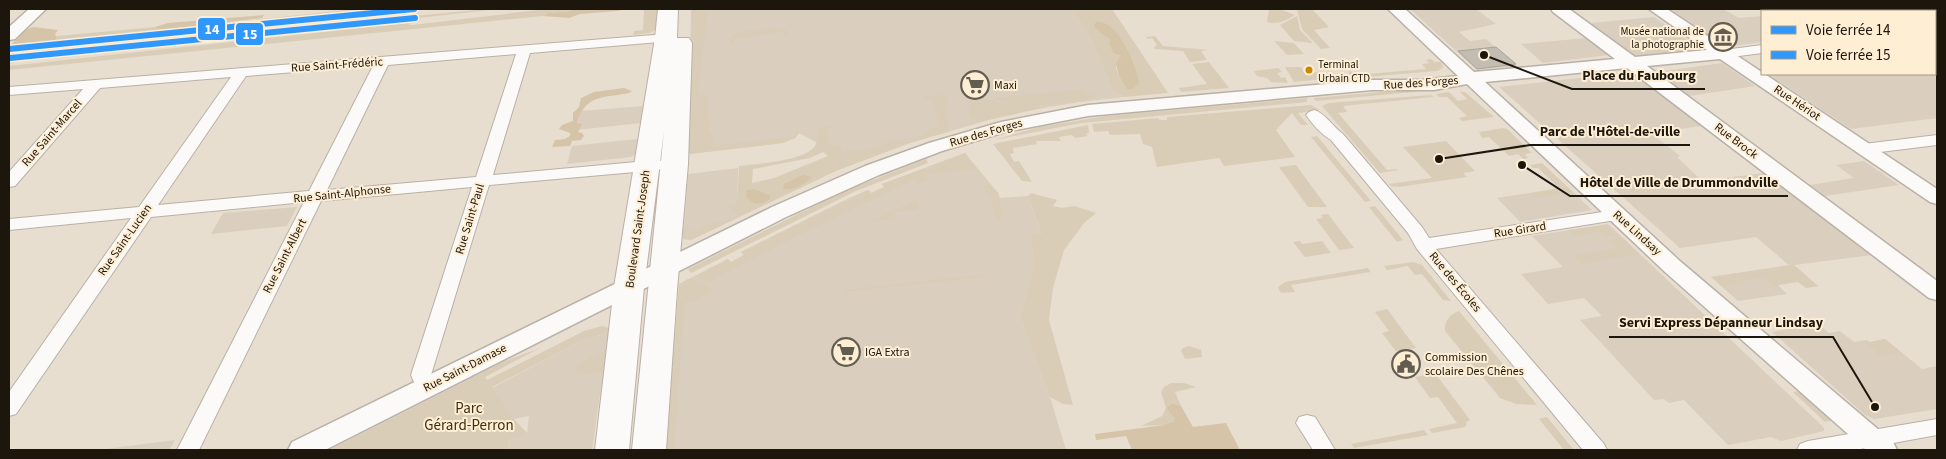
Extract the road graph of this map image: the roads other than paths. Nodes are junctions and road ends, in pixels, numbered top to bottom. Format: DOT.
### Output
graph roads {
  1 [pos="38,9"];
  2 [pos="668,9"];
  3 [pos="682,9"];
  4 [pos="1396,9"];
  5 [pos="1559,9"];
  6 [pos="1657,9"];
  7 [pos="9,35"];
  8 [pos="666,38"];
  9 [pos="1761,49"];
  10 [pos="524,50"];
  11 [pos="1724,54"];
  12 [pos="383,61"];
  13 [pos="1632,63"];
  14 [pos="241,73"];
  15 [pos="1471,78"];
  16 [pos="96,84"];
  17 [pos="9,91"];
  18 [pos="1314,115"];
  19 [pos="1937,140"];
  20 [pos="1864,149"];
  21 [pos="675,164"];
  22 [pos="647,165"];
  23 [pos="482,180"];
  24 [pos="9,182"];
  25 [pos="315,196"];
  26 [pos="1937,198"];
  27 [pos="144,212"];
  28 [pos="1616,214"];
  29 [pos="9,224"];
  30 [pos="1423,244"];
  31 [pos="664,270"];
  32 [pos="629,287"];
  33 [pos="1937,292"];
  34 [pos="426,388"];
  35 [pos="9,408"];
  36 [pos="1307,423"];
  37 [pos="1937,427"];
  38 [pos="1877,444"];
  39 [pos="188,450"];
  40 [pos="301,450"];
  41 [pos="612,450"];
  42 [pos="648,450"];
  43 [pos="1324,450"];
  44 [pos="1596,450"];
  45 [pos="1808,450"];
  1 -- 7 [label="street"];
  2 -- 8 [label="main road, Boulevard Saint-Joseph"];
  3 -- 21 [label="main road"];
  4 -- 15 [label="street, Rue Lindsay"];
  5 -- 13 [label="street, Rue Brock"];
  6 -- 11 [label="street, Rue Hériot"];
  8 -- 10 [label="street, Rue Saint-Frédéric"];
  8 -- 22 [label="main road, Boulevard Saint-Joseph"];
  9 -- 11 [label="street, Rue des Forges"];
  10 -- 12 [label="street, Rue Saint-Frédéric"];
  10 -- 23 [label="street, Rue Saint-Paul"];
  11 -- 13 [label="street, Rue des Forges"];
  11 -- 20 [label="street, Rue Hériot"];
  12 -- 14 [label="street, Rue Saint-Frédéric"];
  12 -- 25 [label="street, Rue Saint-Albert"];
  13 -- 15 [label="street, Rue des Forges"];
  13 -- 33 [label="street, Rue Brock"];
  14 -- 16 [label="street, Rue Saint-Frédéric"];
  14 -- 27 [label="street, Rue Saint-Lucien"];
  15 -- 28 [label="street, Rue Lindsay"];
  15 -- 31 [label="street, Rue des Forges"];
  16 -- 17 [label="street, Rue Saint-Frédéric"];
  16 -- 24 [label="street, Rue Saint-Marcel"];
  18 -- 30 [label="street, Rue des Écoles"];
  19 -- 20 [label="street"];
  20 -- 26 [label="street, Rue Hériot"];
  21 -- 22 [label="street, Rue Saint-Alphonse"];
  21 -- 31 [label="main road"];
  22 -- 23 [label="street, Rue Saint-Alphonse"];
  22 -- 32 [label="main road, Boulevard Saint-Joseph"];
  23 -- 25 [label="street, Rue Saint-Alphonse"];
  23 -- 34 [label="street, Rue Saint-Paul"];
  25 -- 27 [label="street, Rue Saint-Alphonse"];
  25 -- 39 [label="street, Rue Saint-Albert"];
  27 -- 29 [label="street, Rue Saint-Alphonse"];
  27 -- 35 [label="street, Rue Saint-Lucien"];
  28 -- 30 [label="street, Rue Girard"];
  28 -- 38 [label="street, Rue Lindsay"];
  30 -- 44 [label="street, Rue des Écoles"];
  31 -- 32 [label="street, Rue des Forges"];
  31 -- 42 [label="main road"];
  32 -- 34 [label="street, Rue Saint-Damase"];
  32 -- 41 [label="main road, Boulevard Saint-Joseph"];
  34 -- 40 [label="street, Rue Saint-Damase"];
  36 -- 43 [label="street"];
  37 -- 38 [label="street"];
  38 -- 45 [label="street"];
}
